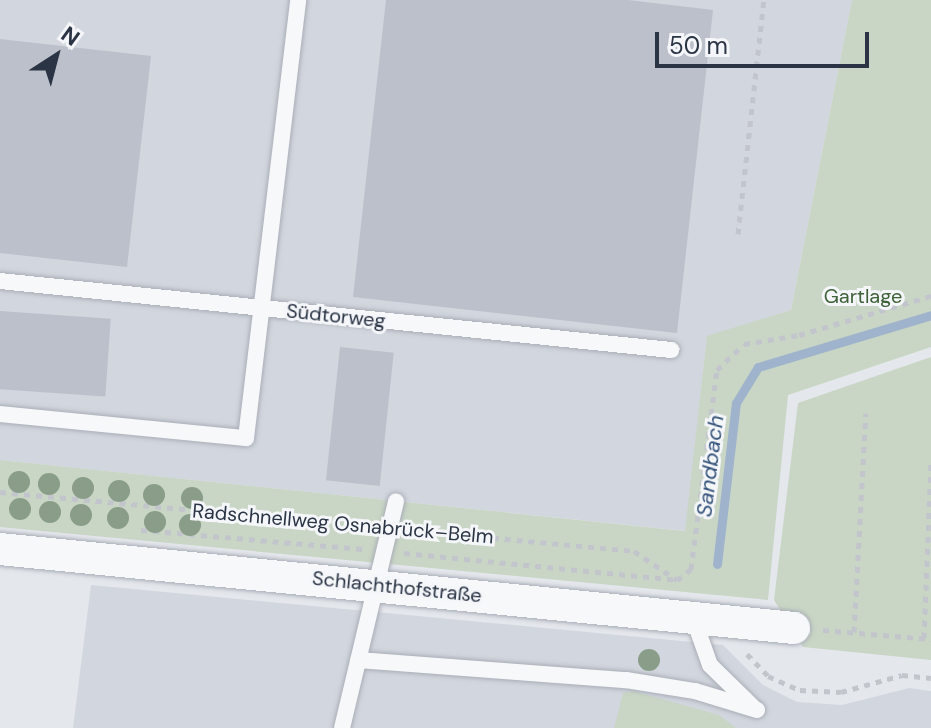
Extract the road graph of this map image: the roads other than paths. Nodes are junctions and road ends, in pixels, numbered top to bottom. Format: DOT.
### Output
graph roads {
  1 [pos="298,0"];
  2 [pos="0,281"];
  3 [pos="262,308"];
  4 [pos="671,350"];
  5 [pos="0,414"];
  6 [pos="396,501"];
  7 [pos="0,549"];
  8 [pos="372,585"];
  9 [pos="693,617"];
  10 [pos="794,628"];
  11 [pos="358,660"];
  12 [pos="342,728"];
  1 -- 3 [label="lane"];
  2 -- 3 [label="lane, Südtorweg"];
  3 -- 4 [label="lane, Südtorweg"];
  3 -- 5 [label="lane"];
  6 -- 8 [label="lane"];
  7 -- 8 [label="street, Schlachthofstraße"];
  8 -- 9 [label="street, Schlachthofstraße"];
  8 -- 11 [label="lane"];
  9 -- 10 [label="street, Schlachthofstraße"];
  9 -- 11 [label="lane"];
  11 -- 12 [label="lane"];
}
